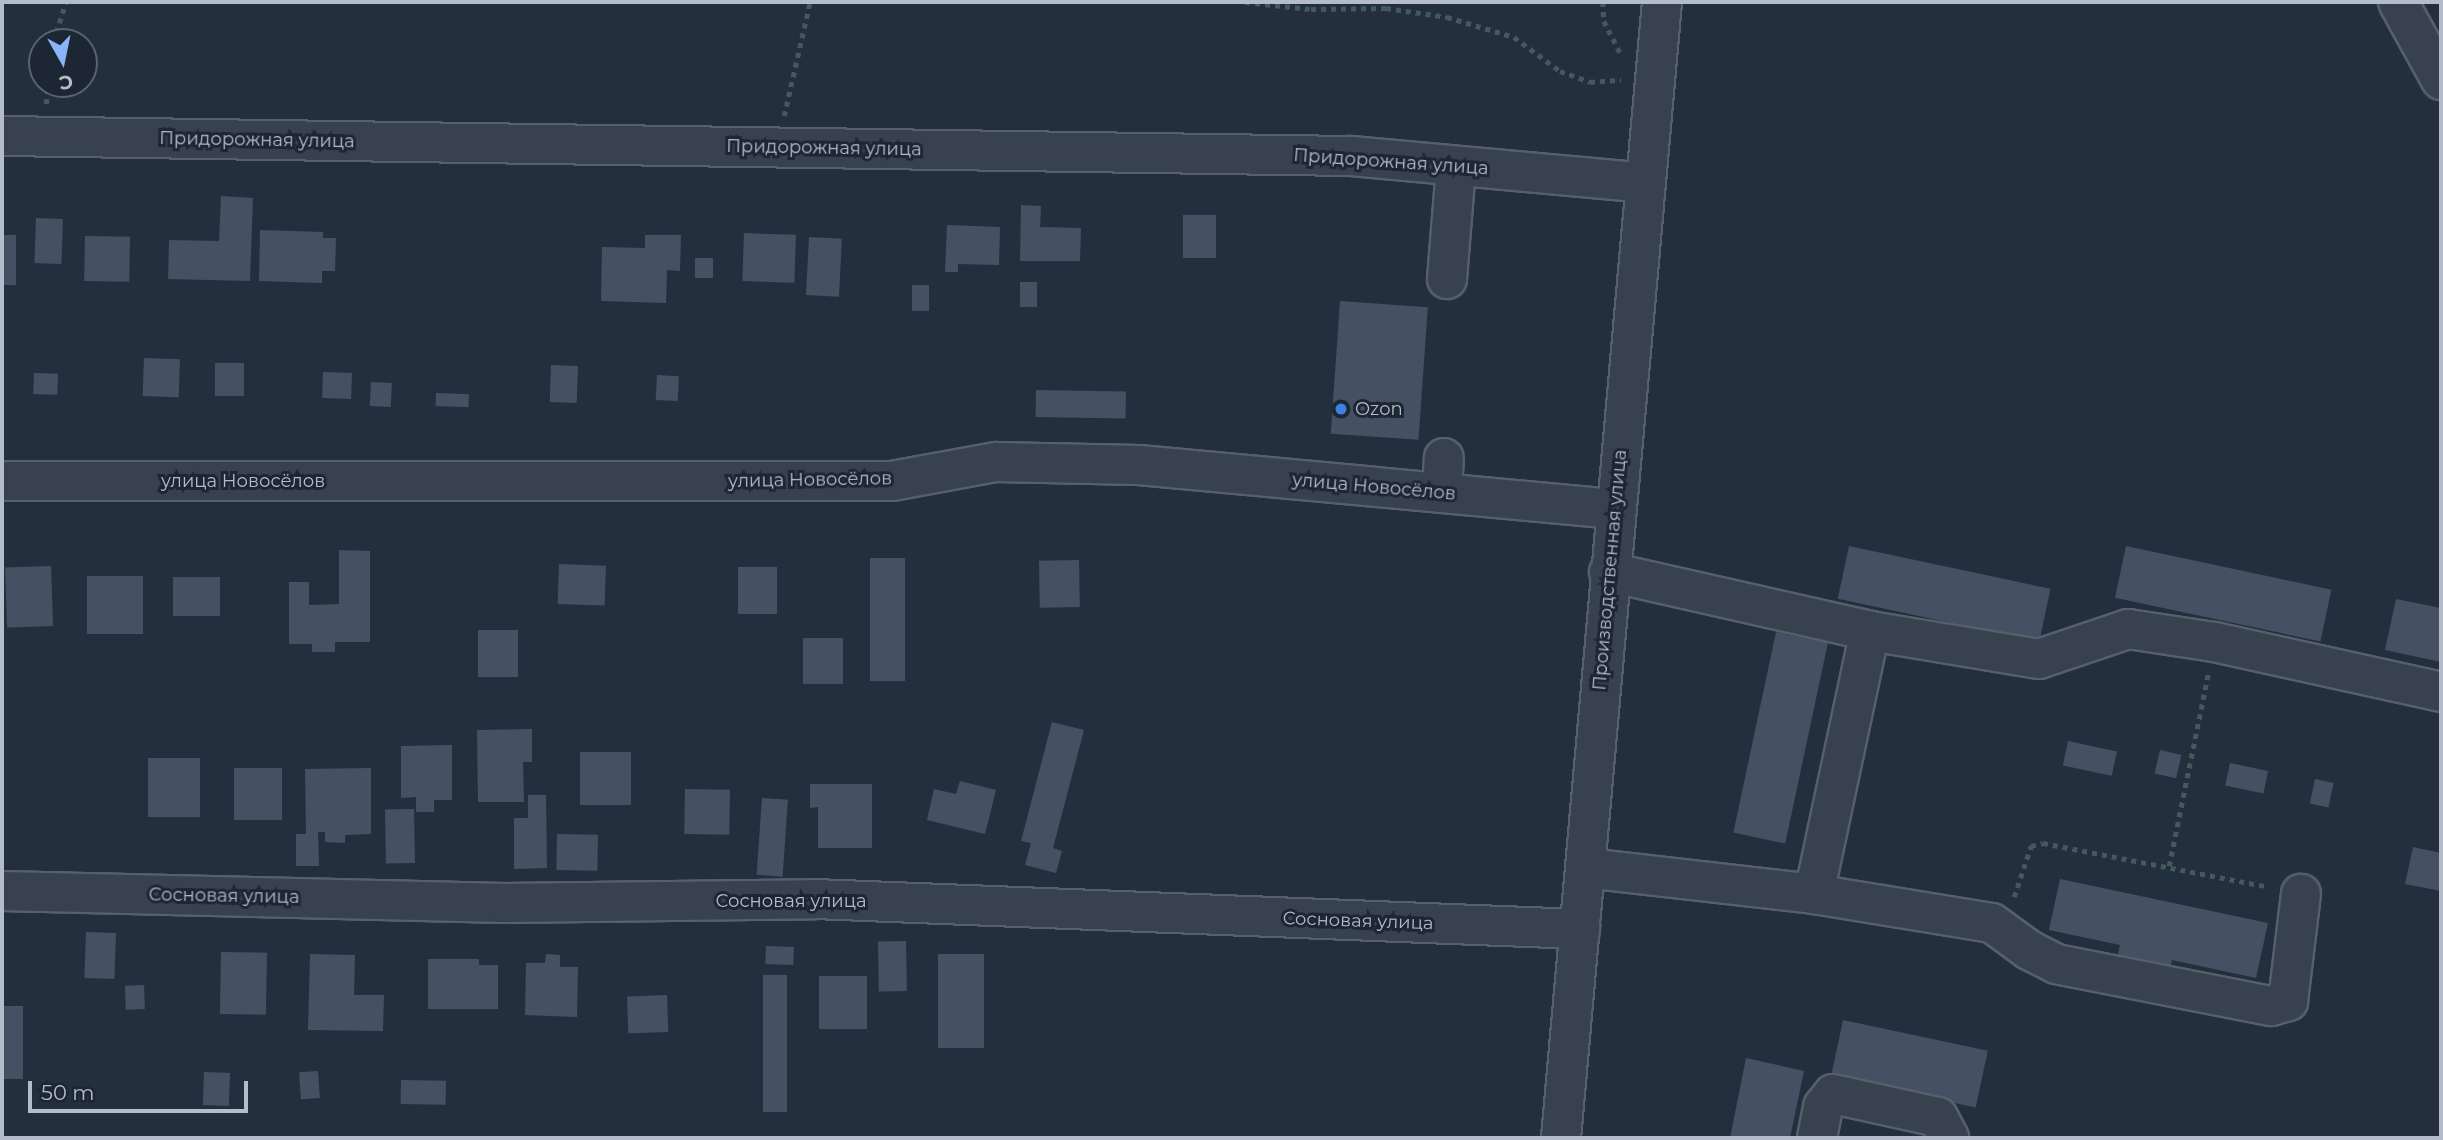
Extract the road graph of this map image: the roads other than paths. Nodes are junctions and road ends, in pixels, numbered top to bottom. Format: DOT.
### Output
graph roads {
  1 [pos="1662,2"];
  2 [pos="2398,2"];
  3 [pos="2441,80"];
  4 [pos="2,136"];
  5 [pos="1456,166"];
  6 [pos="1645,183"];
  7 [pos="1447,279"];
  8 [pos="2,481"];
  9 [pos="1615,509"];
  10 [pos="1609,572"];
  11 [pos="1870,631"];
  12 [pos="2441,692"];
  13 [pos="1587,868"];
  14 [pos="2,891"];
  15 [pos="1814,894"];
  16 [pos="2301,894"];
  17 [pos="1580,929"];
  18 [pos="1561,1138"];
  19 [pos="1817,1138"];
  20 [pos="1949,1138"];
  1 -- 6 [label="street, Производственная улица"];
  2 -- 3 [label="street"];
  4 -- 5 [label="street, Придорожная улица"];
  5 -- 6 [label="street, Придорожная улица"];
  5 -- 7 [label="street"];
  6 -- 9 [label="street, Производственная улица"];
  8 -- 9 [label="street, улица Новосёлов"];
  9 -- 10 [label="street, Производственная улица"];
  10 -- 11 [label="street"];
  10 -- 13 [label="street, Производственная улица"];
  11 -- 12 [label="street"];
  11 -- 15 [label="street"];
  13 -- 15 [label="street"];
  13 -- 17 [label="street, Производственная улица"];
  14 -- 17 [label="street, Сосновая улица"];
  15 -- 16 [label="street"];
  17 -- 18 [label="street, Производственная улица"];
  19 -- 20 [label="street"];
}
